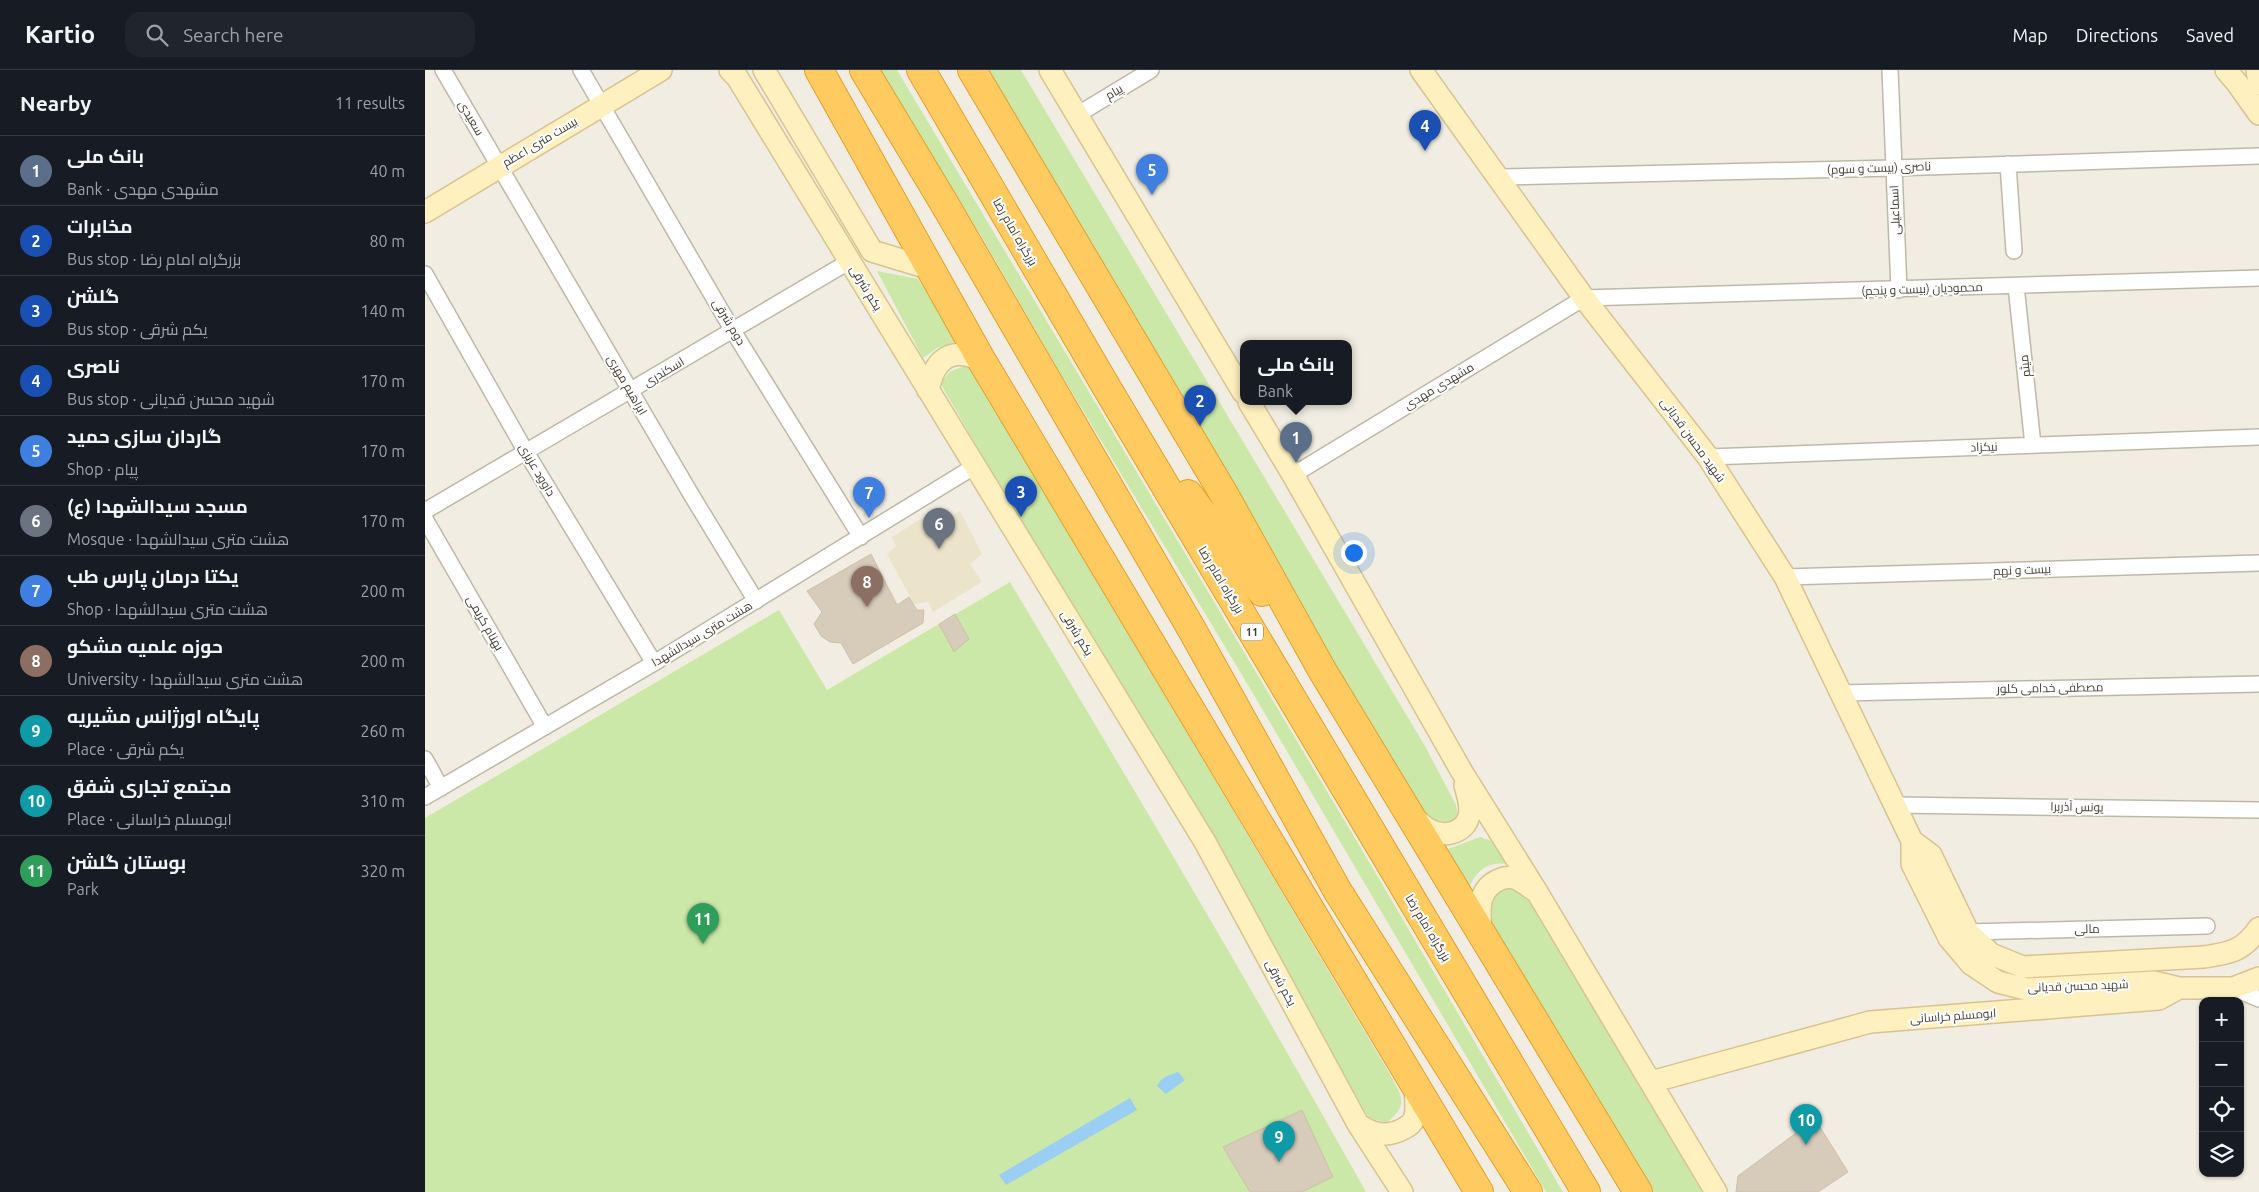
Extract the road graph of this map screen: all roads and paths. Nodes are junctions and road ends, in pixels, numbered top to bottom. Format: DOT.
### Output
graph roads {
  1 [pos="443,70"];
  2 [pos="581,70"];
  3 [pos="730,70"];
  4 [pos="764,70"];
  5 [pos="819,70"];
  6 [pos="865,70"];
  7 [pos="921,70"];
  8 [pos="941,70"];
  9 [pos="972,70"];
  10 [pos="1050,70"];
  11 [pos="1151,70"];
  12 [pos="1421,70"];
  13 [pos="1890,70"];
  14 [pos="2226,70"];
  15 [pos="2257,70"];
  16 [pos="664,71"];
  17 [pos="2259,84"];
  18 [pos="603,104"];
  19 [pos="2259,114"];
  20 [pos="1077,115"];
  21 [pos="955,129"];
  22 [pos="2259,156"];
  23 [pos="2008,164"];
  24 [pos="499,167"];
  25 [pos="1894,168"];
  26 [pos="1499,177"];
  27 [pos="425,212"];
  28 [pos="2014,251"];
  29 [pos="850,262"];
  30 [pos="929,268"];
  31 [pos="425,274"];
  32 [pos="2259,278"];
  33 [pos="2016,286"];
  34 [pos="1899,290"];
  35 [pos="1584,298"];
  36 [pos="733,331"];
  37 [pos="983,361"];
  38 [pos="1240,387"];
  39 [pos="1107,388"];
  40 [pos="928,390"];
  41 [pos="631,392"];
  42 [pos="1251,405"];
  43 [pos="2259,438"];
  44 [pos="2033,446"];
  45 [pos="527,452"];
  46 [pos="1708,457"];
  47 [pos="975,466"];
  48 [pos="1293,475"];
  49 [pos="425,511"];
  50 [pos="425,519"];
  51 [pos="861,537"];
  52 [pos="2259,563"];
  53 [pos="1785,577"];
  54 [pos="757,601"];
  55 [pos="1191,628"];
  56 [pos="654,663"];
  57 [pos="1322,670"];
  58 [pos="2259,684"];
  59 [pos="1841,693"];
  60 [pos="545,727"];
  61 [pos="425,759"];
  62 [pos="1462,772"];
  63 [pos="441,788"];
  64 [pos="425,797"];
  65 [pos="1895,805"];
  66 [pos="2259,810"];
  67 [pos="1407,811"];
  68 [pos="1912,841"];
  69 [pos="1537,892"];
  70 [pos="2207,926"];
  71 [pos="2259,928"];
  72 [pos="1481,932"];
  73 [pos="1968,932"];
  74 [pos="2259,978"];
  75 [pos="1351,980"];
  76 [pos="2179,988"];
  77 [pos="2233,988"];
  78 [pos="2259,999"];
  79 [pos="1651,1082"];
  80 [pos="1415,1087"];
  81 [pos="1358,1124"];
  82 [pos="1402,1192"];
  83 [pos="1479,1192"];
  84 [pos="1528,1192"];
  85 [pos="1586,1192"];
  86 [pos="1638,1192"];
  87 [pos="1717,1192"];
  1 -- 24 [label="street, سعیدی"];
  2 -- 18 [label="street, دوم شرقی"];
  3 -- 29 [label="main road, یکم شرقی"];
  4 -- 30 [label="main road"];
  5 -- 30 [label="highway"];
  6 -- 55 [label="highway"];
  7 -- 21 [label="highway, بزرگراه امام رضا / 11"];
  8 -- 21 [label="highway"];
  9 -- 57 [label="highway"];
  10 -- 20 [label="main road"];
  11 -- 20 [label="street, پیام"];
  12 -- 26 [label="main road, شهید محسن قدیانی"];
  13 -- 25 [label="street, اسماعیلی"];
  14 -- 19 [label="main road"];
  15 -- 17 [label="main road"];
  16 -- 18 [label="main road, بیست متری اعظم"];
  18 -- 24 [label="main road, بیست متری اعظم"];
  18 -- 36 [label="street, دوم شرقی"];
  20 -- 38 [label="main road"];
  21 -- 39 [label="highway, بزرگراه امام رضا / 11"];
  22 -- 23 [label="street, ناصری (بیست و سوم)"];
  23 -- 25 [label="street, ناصری (بیست و سوم)"];
  23 -- 28 [label="street"];
  24 -- 27 [label="main road, بیست متری اعظم"];
  24 -- 41 [label="street, ابراهیم مهری"];
  25 -- 26 [label="street, ناصری (بیست و سوم)"];
  25 -- 34 [label="street, اسماعیلی"];
  26 -- 35 [label="main road, شهید محسن قدیانی"];
  29 -- 36 [label="street, اسکندری"];
  29 -- 40 [label="main road, یکم شرقی"];
  30 -- 37 [label="highway"];
  31 -- 45 [label="street, داوود عزیزی"];
  32 -- 33 [label="street, محمودیان (بیست و پنجم)"];
  33 -- 34 [label="street, محمودیان (بیست و پنجم)"];
  33 -- 44 [label="street, میثم"];
  34 -- 35 [label="street, محمودیان (بیست و پنجم)"];
  35 -- 46 [label="main road, شهید محسن قدیانی"];
  35 -- 48 [label="street, مشهدی مهدی"];
  36 -- 41 [label="street, اسکندری"];
  36 -- 51 [label="street, دوم شرقی"];
  37 -- 40 [label="main road"];
  37 -- 75 [label="highway"];
  39 -- 57 [label="highway"];
  39 -- 85 [label="highway, بزرگراه امام رضا / 11"];
  40 -- 47 [label="main road, یکم شرقی"];
  41 -- 45 [label="street, اسکندری"];
  41 -- 54 [label="street, ابراهیم مهری"];
  42 -- 48 [label="main road"];
  43 -- 44 [label="street, نیکزاد"];
  44 -- 46 [label="street, نیکزاد"];
  45 -- 49 [label="street, اسکندری"];
  45 -- 56 [label="street, داوود عزیزی"];
  46 -- 53 [label="main road, شهید محسن قدیانی"];
  47 -- 51 [label="street, هشت متری سیدالشهدا"];
  47 -- 81 [label="main road, یکم شرقی"];
  48 -- 62 [label="main road"];
  50 -- 60 [label="street, بهنام کریمی"];
  51 -- 54 [label="street, هشت متری سیدالشهدا"];
  52 -- 53 [label="street, بیست و نهم"];
  53 -- 59 [label="main road, شهید محسن قدیانی"];
  54 -- 56 [label="street, هشت متری سیدالشهدا"];
  55 -- 75 [label="highway"];
  55 -- 84 [label="highway"];
  56 -- 60 [label="street, هشت متری سیدالشهدا"];
  57 -- 67 [label="highway"];
  58 -- 59 [label="street, مصطفی خدامی کلور"];
  59 -- 65 [label="main road, شهید محسن قدیانی"];
  60 -- 63 [label="street, هشت متری سیدالشهدا"];
  61 -- 63 [label="street"];
  62 -- 67 [label="main road"];
  62 -- 69 [label="main road"];
  63 -- 64 [label="street, هشت متری سیدالشهدا"];
  65 -- 66 [label="street, یونس آذربرا"];
  65 -- 68 [label="main road, شهید محسن قدیانی"];
  67 -- 72 [label="highway"];
  68 -- 73 [label="main road, شهید محسن قدیانی"];
  68 -- 76 [label="main road, شهید محسن قدیانی"];
  69 -- 72 [label="main road"];
  69 -- 79 [label="main road"];
  70 -- 73 [label="street, مالی"];
  71 -- 73 [label="main road, شهید محسن قدیانی"];
  72 -- 86 [label="highway"];
  74 -- 77 [label="main road, ابومسلم خراسانی"];
  75 -- 80 [label="highway"];
  76 -- 77 [label="main road, ابومسلم خراسانی"];
  76 -- 79 [label="main road, ابومسلم خراسانی"];
  77 -- 78 [label="street"];
  79 -- 87 [label="main road"];
  80 -- 81 [label="main road"];
  80 -- 83 [label="highway"];
  81 -- 82 [label="main road, یکم شرقی"];
}
